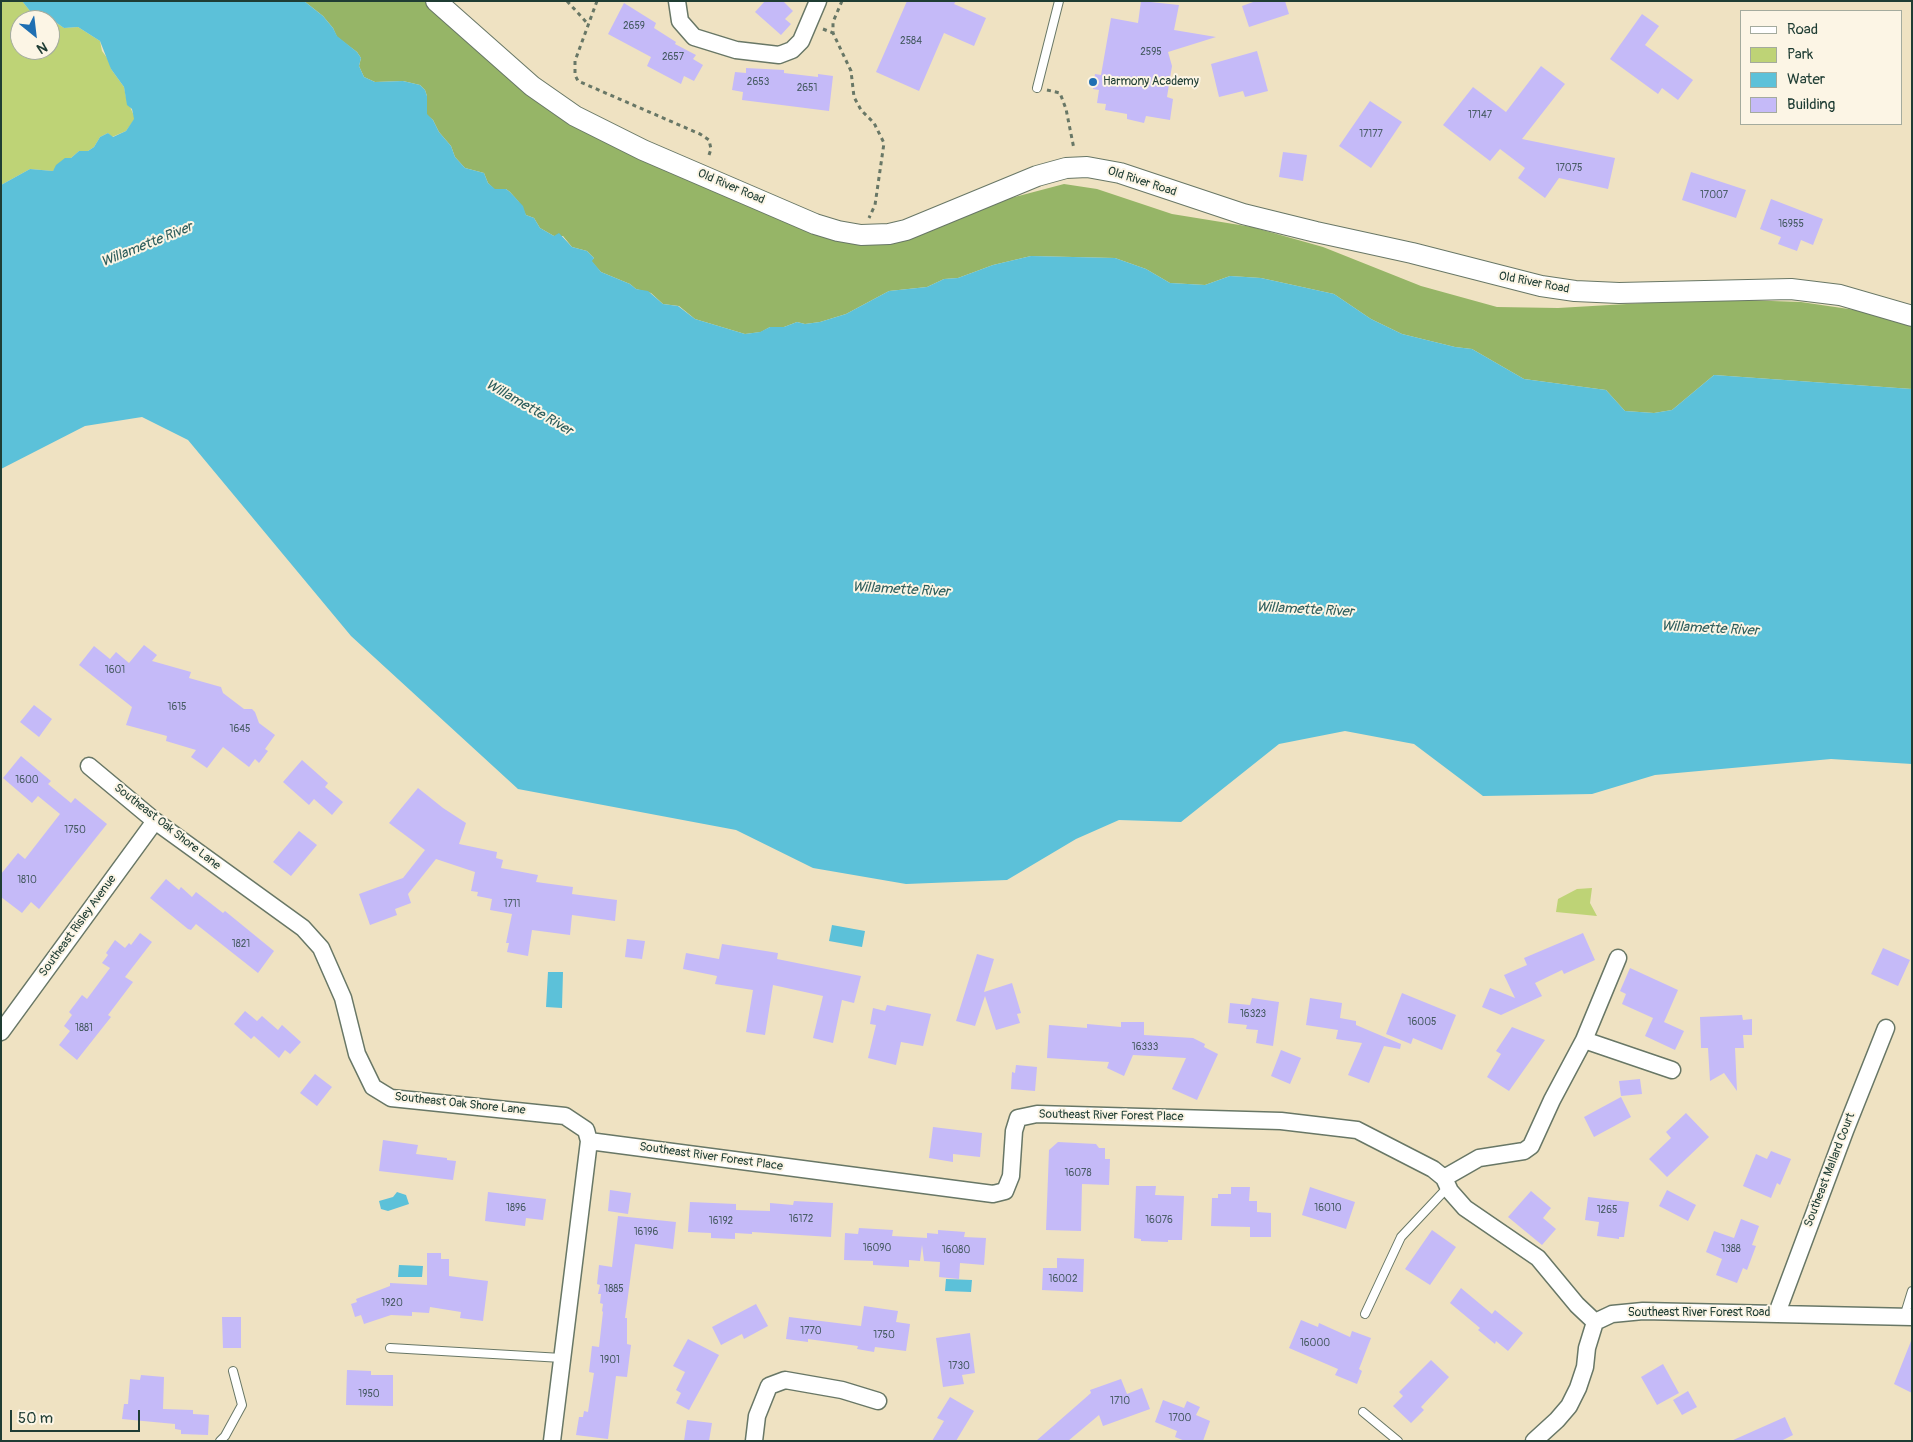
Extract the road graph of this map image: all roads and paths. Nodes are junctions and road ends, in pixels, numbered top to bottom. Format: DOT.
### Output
graph roads {
  1 [pos="436,1"];
  2 [pos="567,1"];
  3 [pos="598,1"];
  4 [pos="677,1"];
  5 [pos="818,1"];
  6 [pos="842,1"];
  7 [pos="1059,1"];
  8 [pos="589,24"];
  9 [pos="1037,88"];
  10 [pos="711,149"];
  11 [pos="1075,168"];
  12 [pos="874,206"];
  13 [pos="1912,316"];
  14 [pos="89,766"];
  15 [pos="155,821"];
  16 [pos="1618,958"];
  17 [pos="1886,1028"];
  18 [pos="1,1032"];
  19 [pos="1584,1040"];
  20 [pos="1672,1070"];
  21 [pos="589,1141"];
  22 [pos="1446,1183"];
  23 [pos="1912,1291"];
  24 [pos="1777,1313"];
  25 [pos="1365,1314"];
  26 [pos="1908,1317"];
  27 [pos="1595,1322"];
  28 [pos="390,1348"];
  29 [pos="562,1358"];
  30 [pos="232,1372"];
  31 [pos="878,1402"];
  32 [pos="1363,1412"];
  33 [pos="220,1441"];
  34 [pos="552,1441"];
  35 [pos="754,1441"];
  36 [pos="1398,1441"];
  37 [pos="1534,1441"];
  1 -- 11 [label="street, Old River Road"];
  2 -- 8 [label="path"];
  3 -- 8 [label="path"];
  4 -- 5 [label="street"];
  6 -- 12 [label="path"];
  7 -- 9 [label="lane"];
  8 -- 10 [label="path"];
  9 -- 11 [label="path"];
  11 -- 13 [label="street, Old River Road"];
  14 -- 15 [label="street, Southeast Oak Shore Lane"];
  15 -- 18 [label="street, Southeast Risley Avenue"];
  15 -- 21 [label="street, Southeast Oak Shore Lane"];
  16 -- 19 [label="street"];
  17 -- 24 [label="street, Southeast Mallard Court"];
  19 -- 20 [label="street"];
  19 -- 22 [label="street"];
  21 -- 22 [label="street, Southeast River Forest Place"];
  21 -- 29 [label="street"];
  22 -- 25 [label="lane"];
  22 -- 27 [label="street, Southeast River Forest Place"];
  23 -- 26 [label="lane"];
  24 -- 26 [label="street, Southeast River Forest Road"];
  24 -- 27 [label="street, Southeast River Forest Road"];
  27 -- 37 [label="street"];
  28 -- 29 [label="lane"];
  29 -- 34 [label="street"];
  30 -- 33 [label="lane"];
  31 -- 35 [label="street"];
  32 -- 36 [label="lane"];
}
